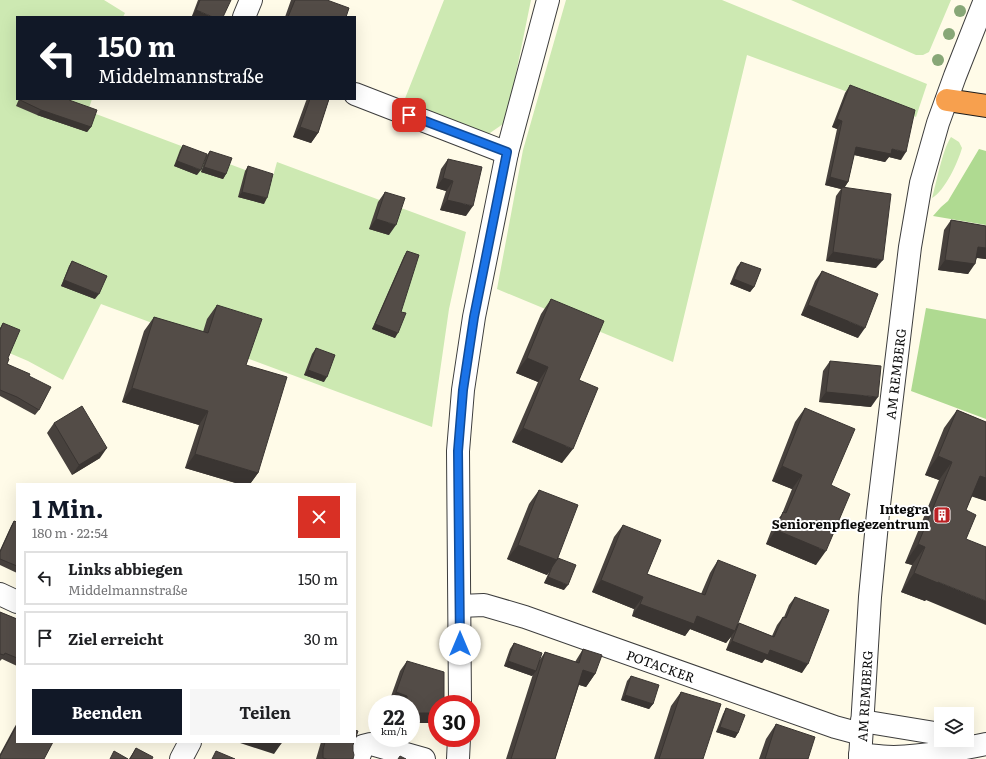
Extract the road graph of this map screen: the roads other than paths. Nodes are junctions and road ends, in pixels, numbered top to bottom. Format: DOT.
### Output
graph roads {
  1 [pos="251,0"];
  2 [pos="548,0"];
  3 [pos="985,0"];
  4 [pos="244,16"];
  5 [pos="356,94"];
  6 [pos="946,100"];
  7 [pos="986,106"];
  8 [pos="507,152"];
  9 [pos="0,594"];
  10 [pos="16,602"];
  11 [pos="460,606"];
  12 [pos="460,695"];
  13 [pos="934,735"];
  14 [pos="974,736"];
  15 [pos="986,737"];
  16 [pos="861,742"];
  17 [pos="189,743"];
  18 [pos="986,744"];
  19 [pos="459,747"];
  20 [pos="181,759"];
  21 [pos="358,759"];
  22 [pos="424,759"];
  23 [pos="458,759"];
  1 -- 4 [label="street"];
  2 -- 8 [label="street"];
  3 -- 6 [label="street, AM REMBERG"];
  5 -- 8 [label="street"];
  6 -- 7 [label="highway"];
  6 -- 16 [label="street, AM REMBERG"];
  8 -- 11 [label="street"];
  9 -- 10 [label="street"];
  11 -- 12 [label="street"];
  11 -- 16 [label="street, POTACKER"];
  13 -- 16 [label="street"];
  14 -- 15 [label="street"];
  16 -- 18 [label="street"];
  17 -- 20 [label="street"];
  19 -- 23 [label="street"];
  21 -- 22 [label="street"];
}
